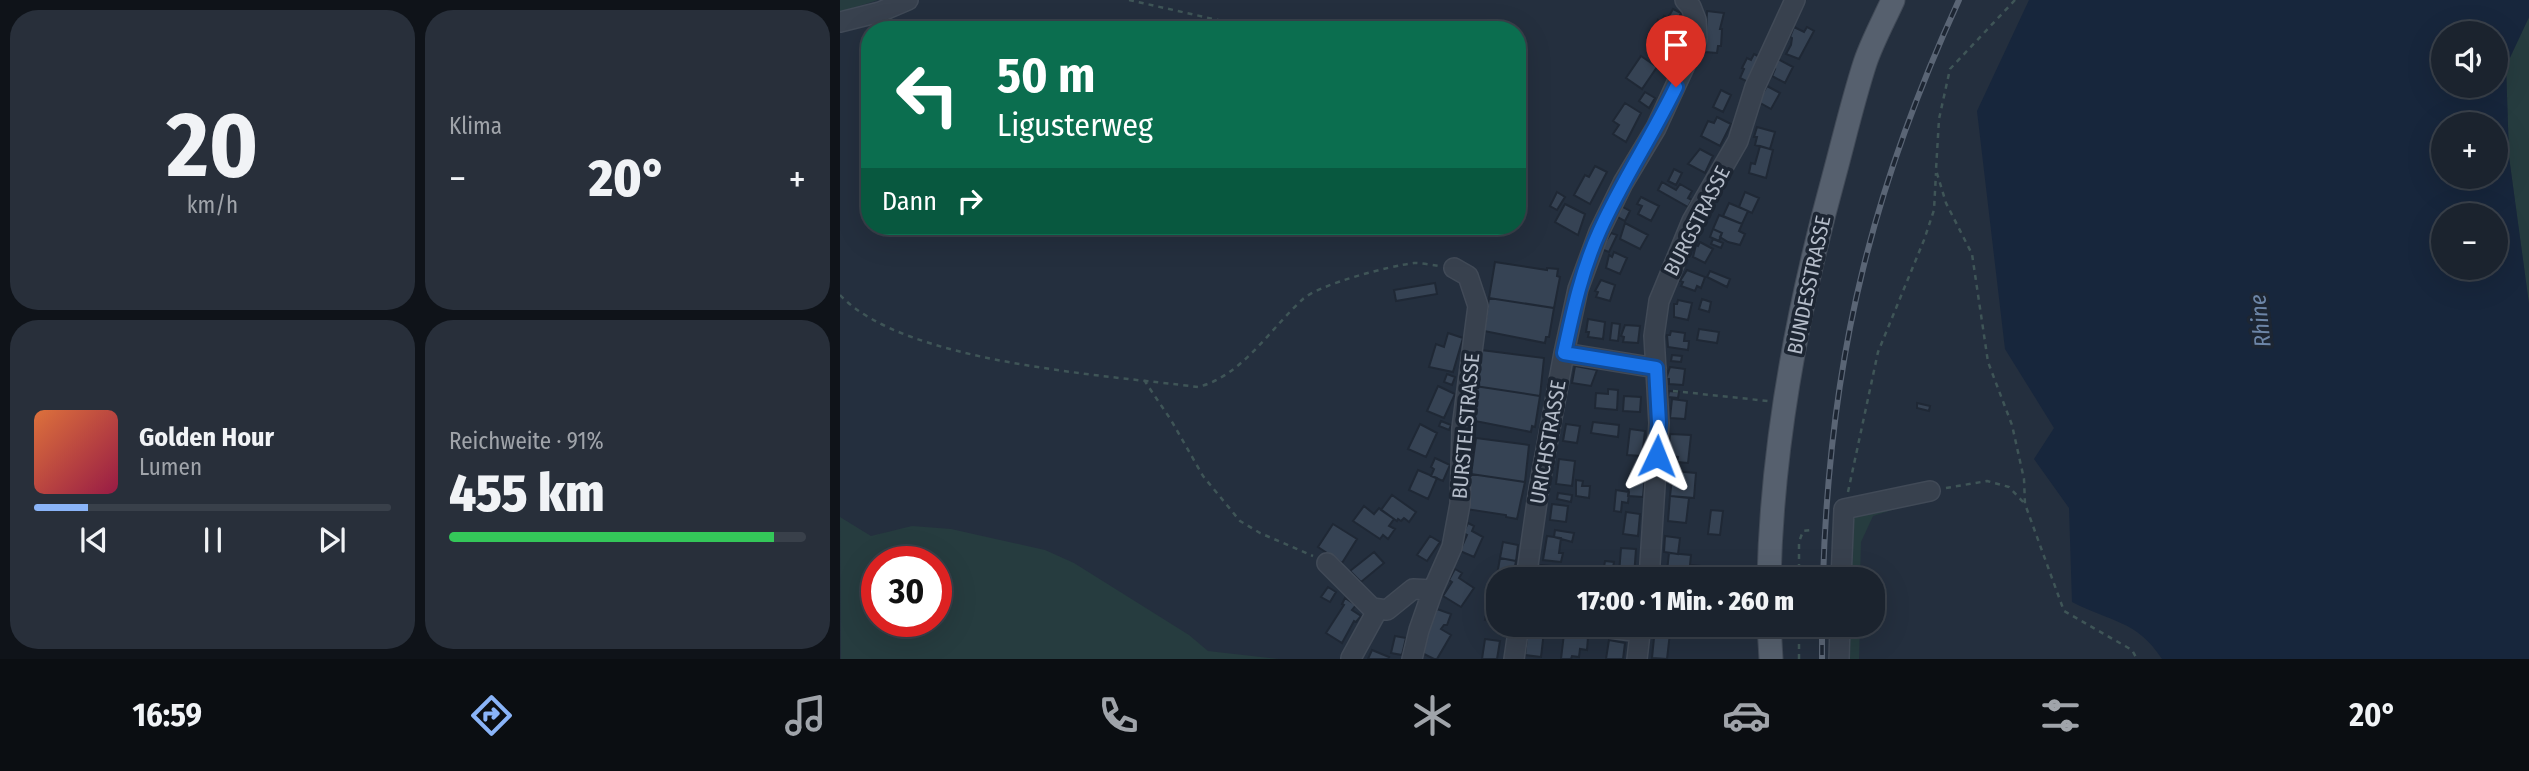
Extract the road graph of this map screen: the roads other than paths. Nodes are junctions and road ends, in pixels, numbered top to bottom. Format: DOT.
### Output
graph roads {
  1 [pos="908,0"];
  2 [pos="1685,0"];
  3 [pos="1795,0"];
  4 [pos="1894,0"];
  5 [pos="840,22"];
  6 [pos="1454,268"];
  7 [pos="1564,353"];
  8 [pos="1656,368"];
  9 [pos="1930,491"];
  10 [pos="1326,563"];
  11 [pos="1527,567"];
  12 [pos="1650,567"];
  13 [pos="1769,567"];
  14 [pos="1841,567"];
  15 [pos="1433,590"];
  16 [pos="1378,609"];
  17 [pos="1517,637"];
  18 [pos="1639,637"];
  19 [pos="1770,637"];
  20 [pos="1840,637"];
  21 [pos="1351,658"];
  22 [pos="1412,659"];
  23 [pos="1514,659"];
  24 [pos="1637,659"];
  25 [pos="1771,659"];
  26 [pos="1839,659"];
  1 -- 5 [label="street"];
  2 -- 7 [label="street, URICHSTRASSE"];
  3 -- 8 [label="street, BURGSTRASSE"];
  4 -- 13 [label="main road, BUNDESSTRASSE"];
  6 -- 15 [label="street, BURSTELSTRASSE"];
  7 -- 8 [label="street"];
  7 -- 11 [label="street, URICHSTRASSE"];
  8 -- 12 [label="street, BURGSTRASSE"];
  9 -- 14 [label="street"];
  10 -- 16 [label="street"];
  15 -- 16 [label="street"];
  15 -- 22 [label="street, BURSTELSTRASSE"];
  16 -- 21 [label="street"];
  17 -- 23 [label="street"];
  18 -- 24 [label="street"];
  19 -- 25 [label="main road"];
  20 -- 26 [label="street"];
}
